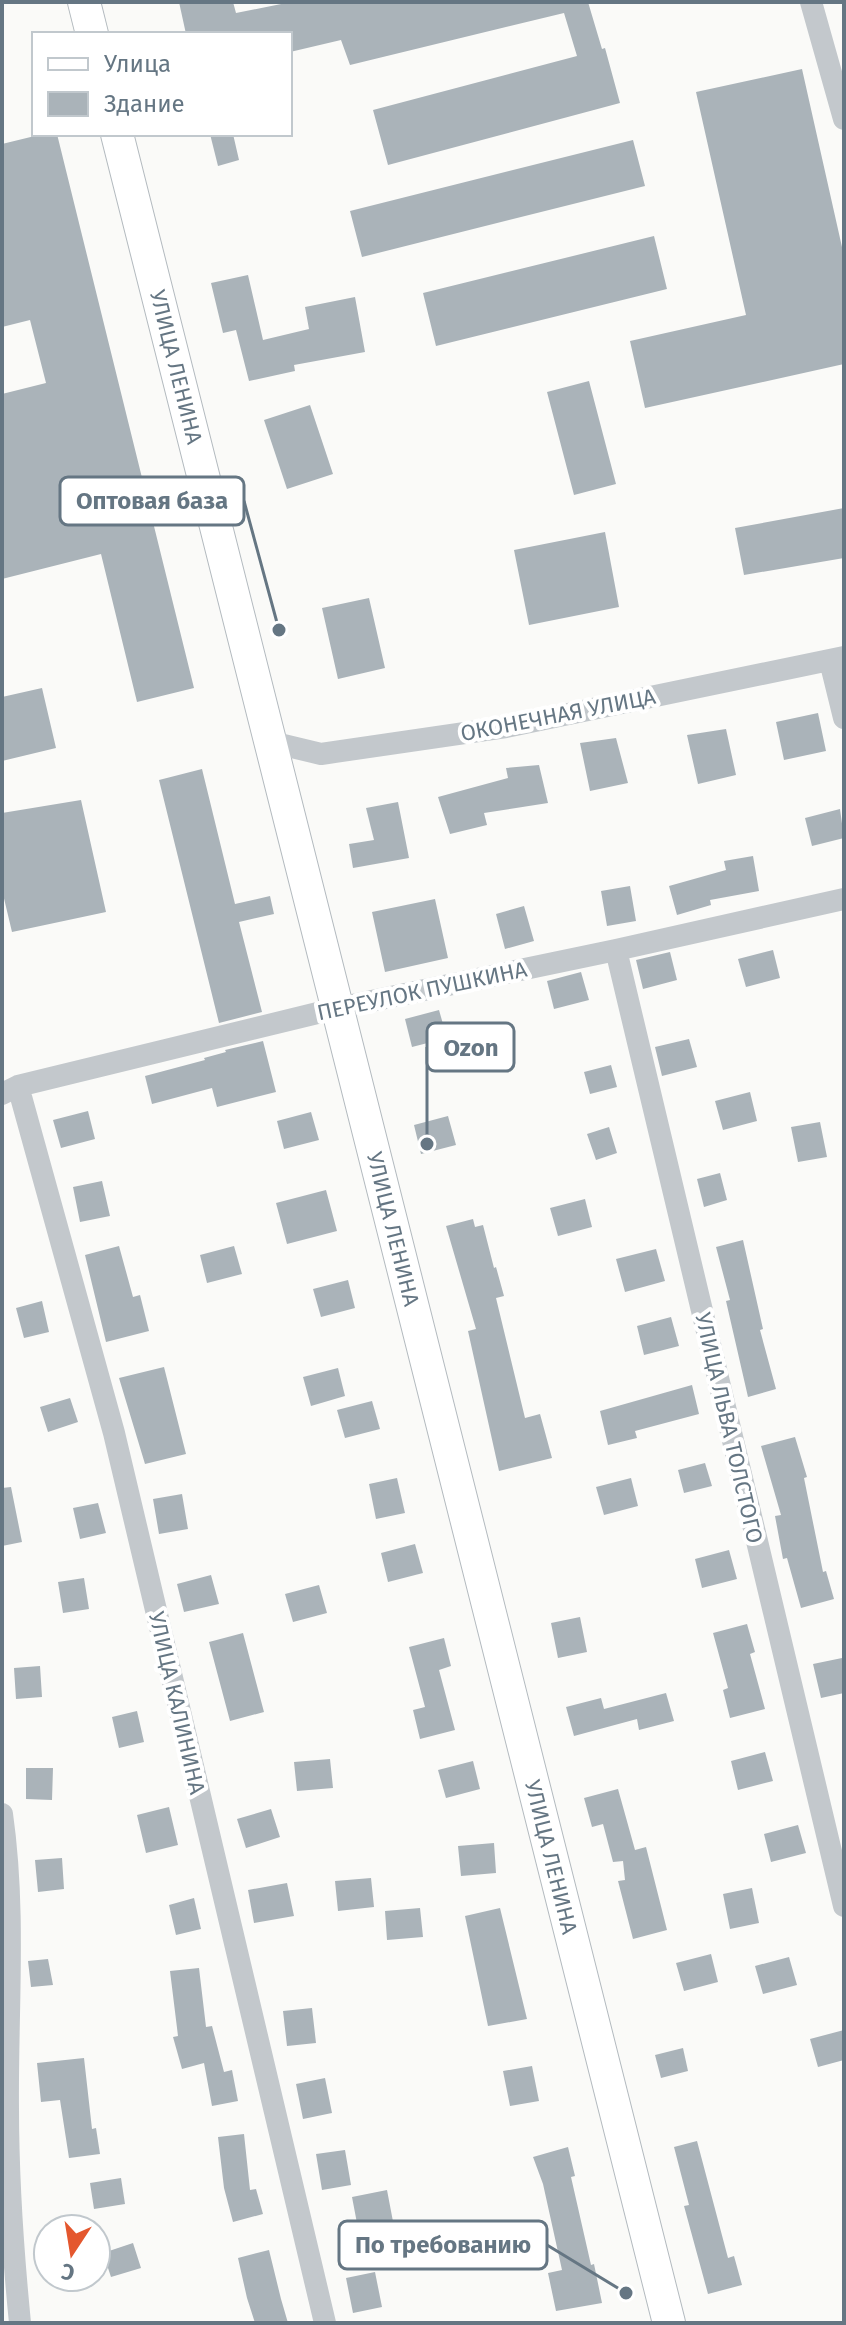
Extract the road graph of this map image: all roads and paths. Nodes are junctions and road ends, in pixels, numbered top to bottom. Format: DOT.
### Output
graph roads {
  1 [pos="84,2"];
  2 [pos="811,2"];
  3 [pos="92,32"];
  4 [pos="844,119"];
  5 [pos="118,136"];
  6 [pos="837,659"];
  7 [pos="844,718"];
  8 [pos="271,742"];
  9 [pos="844,899"];
  10 [pos="616,950"];
  11 [pos="338,1008"];
  12 [pos="10,1090"];
  13 [pos="2,1814"];
  14 [pos="844,1906"];
  15 [pos="20,2323"];
  16 [pos="325,2323"];
  17 [pos="669,2323"];
  1 -- 3 [label="street"];
  2 -- 4 [label="street"];
  5 -- 8 [label="street, УЛИЦА ЛЕНИНА"];
  6 -- 7 [label="street"];
  6 -- 8 [label="street, ОКОНЕЧНАЯ УЛИЦА"];
  8 -- 11 [label="street, УЛИЦА ЛЕНИНА"];
  9 -- 10 [label="street, ПЕРЕУЛОК ПУШКИНА"];
  10 -- 11 [label="street, ПЕРЕУЛОК ПУШКИНА"];
  10 -- 14 [label="street, УЛИЦА ЛЬВА ТОЛСТОГО"];
  11 -- 12 [label="street, ПЕРЕУЛОК ПУШКИНА"];
  11 -- 17 [label="street, УЛИЦА ЛЕНИНА"];
  12 -- 16 [label="street, УЛИЦА КАЛИНИНА"];
  13 -- 15 [label="street"];
}
